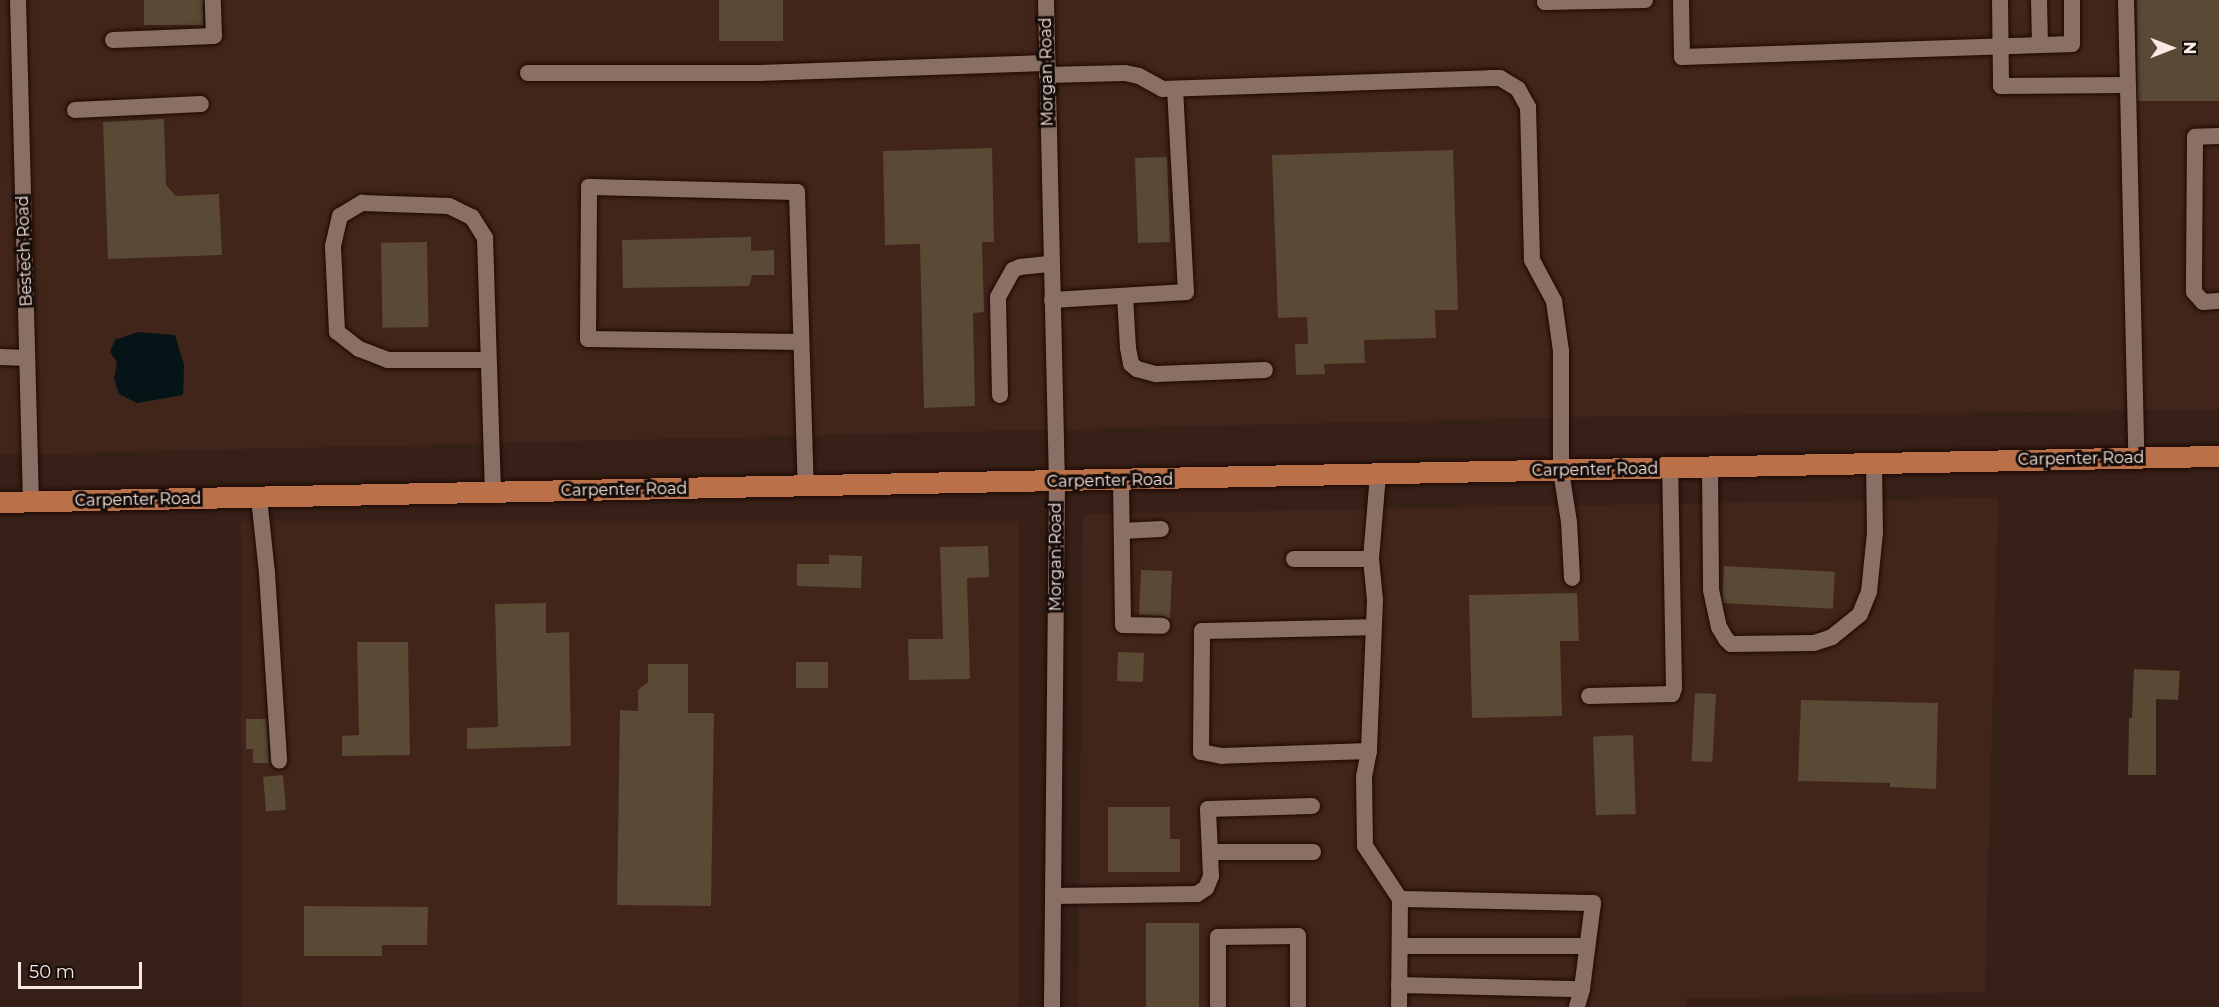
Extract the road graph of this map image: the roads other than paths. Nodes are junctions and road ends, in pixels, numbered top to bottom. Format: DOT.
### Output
graph roads {
  1 [pos="18,0"];
  2 [pos="213,0"];
  3 [pos="1046,0"];
  4 [pos="1545,0"];
  5 [pos="1645,0"];
  6 [pos="1680,0"];
  7 [pos="2000,0"];
  8 [pos="2039,0"];
  9 [pos="2072,0"];
  10 [pos="2126,0"];
  11 [pos="113,40"];
  12 [pos="2040,45"];
  13 [pos="2001,48"];
  14 [pos="1047,69"];
  15 [pos="528,73"];
  16 [pos="2127,85"];
  17 [pos="1175,88"];
  18 [pos="201,104"];
  19 [pos="75,110"];
  20 [pos="2219,136"];
  21 [pos="1051,264"];
  22 [pos="1125,296"];
  23 [pos="1052,300"];
  24 [pos="2219,302"];
  25 [pos="801,342"];
  26 [pos="0,357"];
  27 [pos="27,358"];
  28 [pos="486,360"];
  29 [pos="1265,370"];
  30 [pos="1000,395"];
  31 [pos="2219,456"];
  32 [pos="2136,458"];
  33 [pos="1874,463"];
  34 [pos="1710,467"];
  35 [pos="1670,468"];
  36 [pos="1561,471"];
  37 [pos="1378,475"];
  38 [pos="1121,481"];
  39 [pos="1057,482"];
  40 [pos="806,487"];
  41 [pos="493,493"];
  42 [pos="259,498"];
  43 [pos="0,502"];
  44 [pos="31,502"];
  45 [pos="1161,529"];
  46 [pos="1122,531"];
  47 [pos="1294,559"];
  48 [pos="1371,559"];
  49 [pos="1572,578"];
  50 [pos="1162,626"];
  51 [pos="1372,627"];
  52 [pos="1589,696"];
  53 [pos="1369,751"];
  54 [pos="279,761"];
  55 [pos="1312,806"];
  56 [pos="1210,852"];
  57 [pos="1313,852"];
  58 [pos="1053,896"];
  59 [pos="1400,899"];
  60 [pos="1401,946"];
  61 [pos="1586,946"];
  62 [pos="1399,985"];
  63 [pos="1582,989"];
  64 [pos="1052,1007"];
  65 [pos="1218,1007"];
  66 [pos="1298,1007"];
  67 [pos="1399,1007"];
  68 [pos="1577,1007"];
  1 -- 27 [label="street, Bestech Road"];
  2 -- 11 [label="street"];
  3 -- 14 [label="street, Morgan Road"];
  4 -- 5 [label="street"];
  6 -- 13 [label="street"];
  7 -- 13 [label="street"];
  8 -- 12 [label="street"];
  9 -- 12 [label="street"];
  10 -- 16 [label="street"];
  12 -- 13 [label="street"];
  13 -- 16 [label="street"];
  14 -- 15 [label="street"];
  14 -- 17 [label="street"];
  14 -- 21 [label="street, Morgan Road"];
  16 -- 32 [label="street"];
  17 -- 22 [label="street"];
  17 -- 36 [label="street"];
  18 -- 19 [label="street"];
  20 -- 24 [label="street"];
  21 -- 23 [label="street, Morgan Road"];
  21 -- 30 [label="street"];
  22 -- 23 [label="street"];
  22 -- 29 [label="street"];
  23 -- 39 [label="street, Morgan Road"];
  25 -- 25 [label="street"];
  25 -- 40 [label="street"];
  26 -- 27 [label="street"];
  27 -- 44 [label="street, Bestech Road"];
  28 -- 28 [label="street"];
  28 -- 41 [label="street"];
  31 -- 32 [label="main road, Carpenter Road"];
  32 -- 33 [label="main road, Carpenter Road"];
  33 -- 34 [label="main road, Carpenter Road"];
  33 -- 34 [label="street"];
  34 -- 35 [label="main road, Carpenter Road"];
  35 -- 36 [label="main road, Carpenter Road"];
  35 -- 52 [label="street"];
  36 -- 37 [label="main road, Carpenter Road"];
  36 -- 49 [label="street"];
  37 -- 38 [label="main road, Carpenter Road"];
  37 -- 48 [label="street"];
  38 -- 39 [label="main road, Carpenter Road"];
  38 -- 46 [label="street"];
  39 -- 40 [label="main road, Carpenter Road"];
  39 -- 58 [label="street, Morgan Road"];
  40 -- 41 [label="main road, Carpenter Road"];
  41 -- 42 [label="main road, Carpenter Road"];
  42 -- 44 [label="main road, Carpenter Road"];
  42 -- 54 [label="street"];
  43 -- 44 [label="main road, Carpenter Road"];
  45 -- 46 [label="street"];
  46 -- 50 [label="street"];
  47 -- 48 [label="street"];
  48 -- 51 [label="street"];
  51 -- 53 [label="street"];
  51 -- 53 [label="street"];
  53 -- 59 [label="street"];
  55 -- 56 [label="street"];
  56 -- 57 [label="street"];
  56 -- 58 [label="street"];
  58 -- 64 [label="street, Morgan Road"];
  59 -- 60 [label="street"];
  59 -- 61 [label="street"];
  60 -- 61 [label="street"];
  60 -- 62 [label="street"];
  61 -- 63 [label="street"];
  62 -- 63 [label="street"];
  62 -- 67 [label="street"];
  63 -- 68 [label="street"];
  65 -- 66 [label="street"];
}
